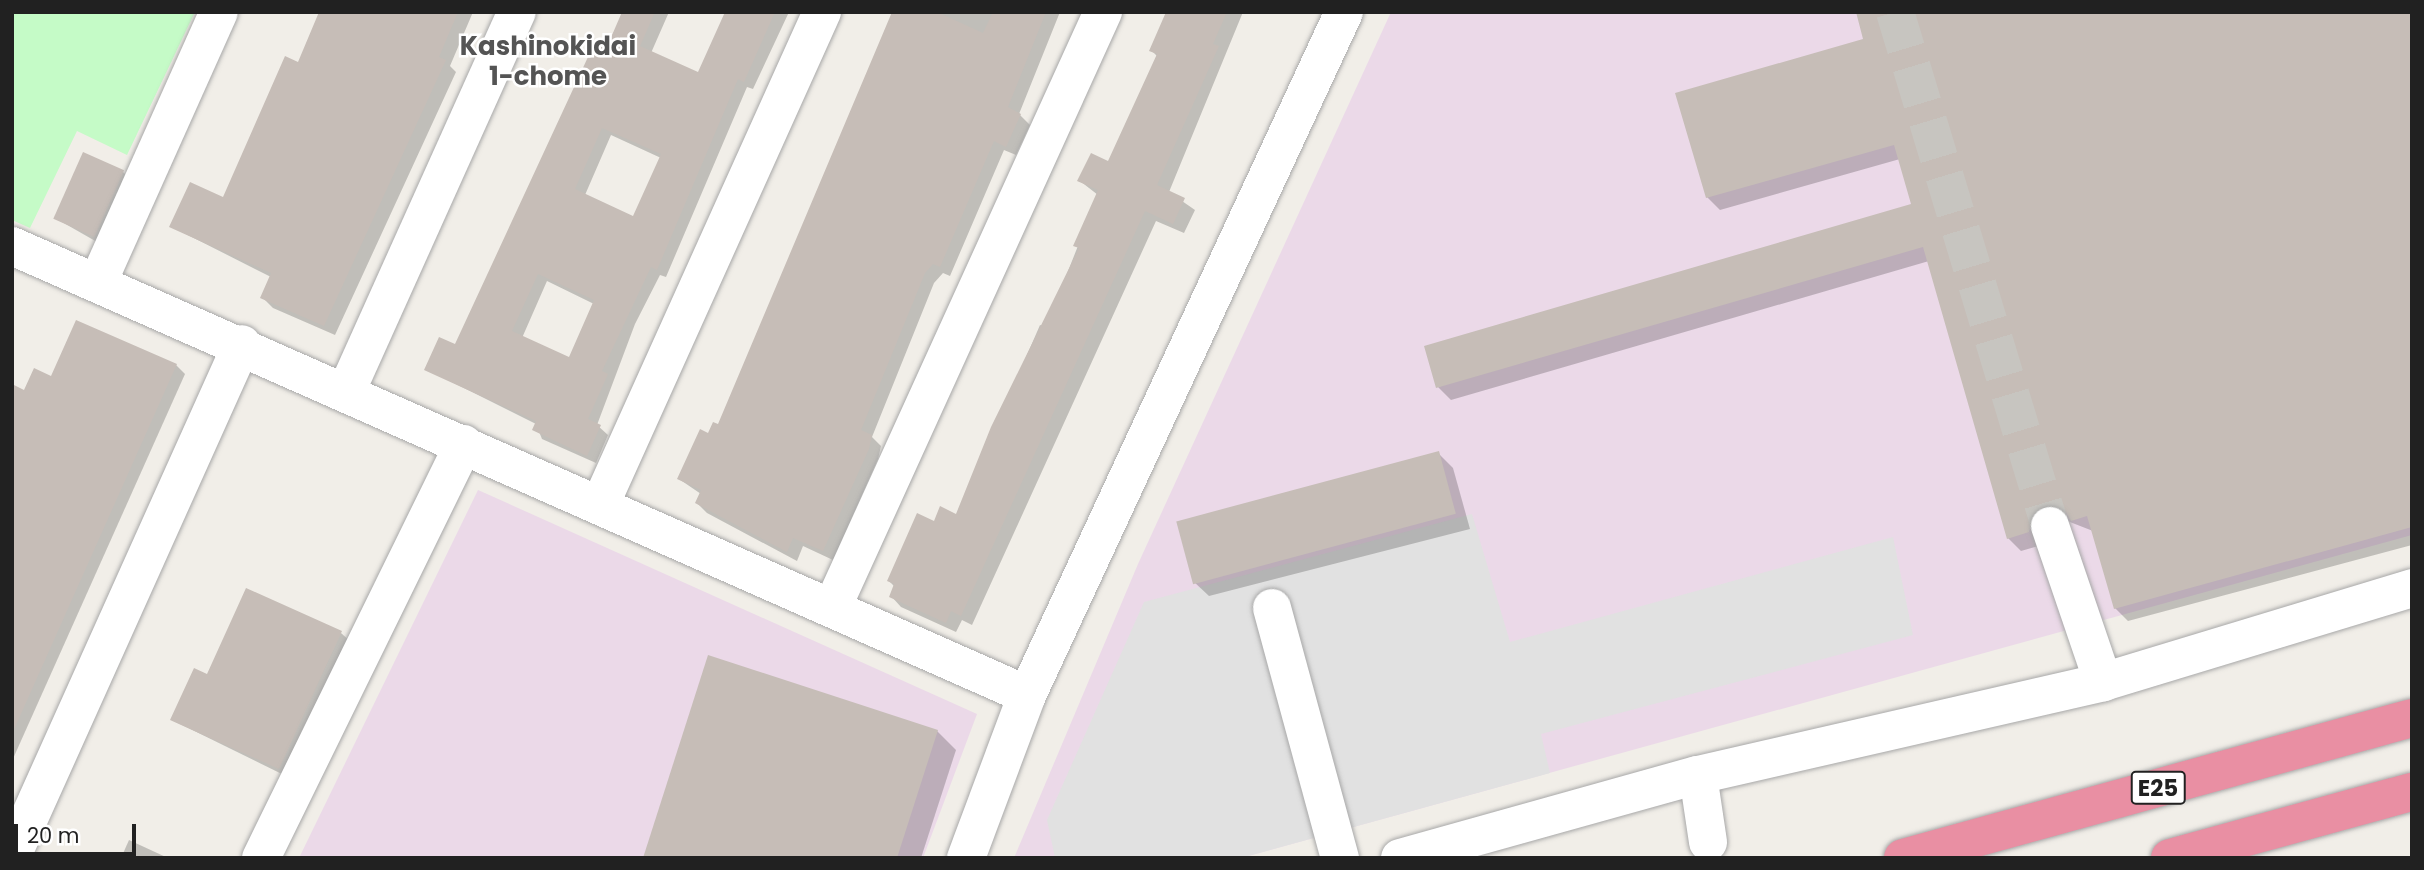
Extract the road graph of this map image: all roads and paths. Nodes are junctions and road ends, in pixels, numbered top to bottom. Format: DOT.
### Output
graph roads {
  1 [pos="219,12"];
  2 [pos="517,12"];
  3 [pos="822,12"];
  4 [pos="1103,12"];
  5 [pos="1344,12"];
  6 [pos="15,254"];
  7 [pos="98,282"];
  8 [pos="242,344"];
  9 [pos="346,392"];
  10 [pos="464,444"];
  11 [pos="600,505"];
  12 [pos="2050,526"];
  13 [pos="2412,588"];
  14 [pos="832,608"];
  15 [pos="1272,608"];
  16 [pos="2103,682"];
  17 [pos="1027,695"];
  18 [pos="2412,718"];
  19 [pos="1698,775"];
  20 [pos="2412,792"];
  21 [pos="1708,842"];
  22 [pos="12,856"];
  23 [pos="261,858"];
  24 [pos="966,858"];
  25 [pos="1340,858"];
  26 [pos="1400,858"];
  27 [pos="1903,858"];
  28 [pos="2170,858"];
  1 -- 7 [label="street"];
  2 -- 9 [label="street"];
  3 -- 11 [label="street"];
  4 -- 14 [label="street"];
  5 -- 17 [label="street"];
  6 -- 7 [label="street"];
  7 -- 8 [label="street"];
  8 -- 9 [label="street"];
  8 -- 22 [label="street"];
  9 -- 10 [label="street"];
  10 -- 11 [label="street"];
  10 -- 23 [label="street"];
  11 -- 14 [label="street"];
  12 -- 16 [label="street"];
  13 -- 16 [label="street"];
  14 -- 17 [label="street"];
  15 -- 25 [label="street"];
  16 -- 19 [label="street"];
  17 -- 24 [label="street"];
  18 -- 27 [label="highway, E25"];
  19 -- 21 [label="street"];
  19 -- 26 [label="street"];
  20 -- 28 [label="highway"];
}
